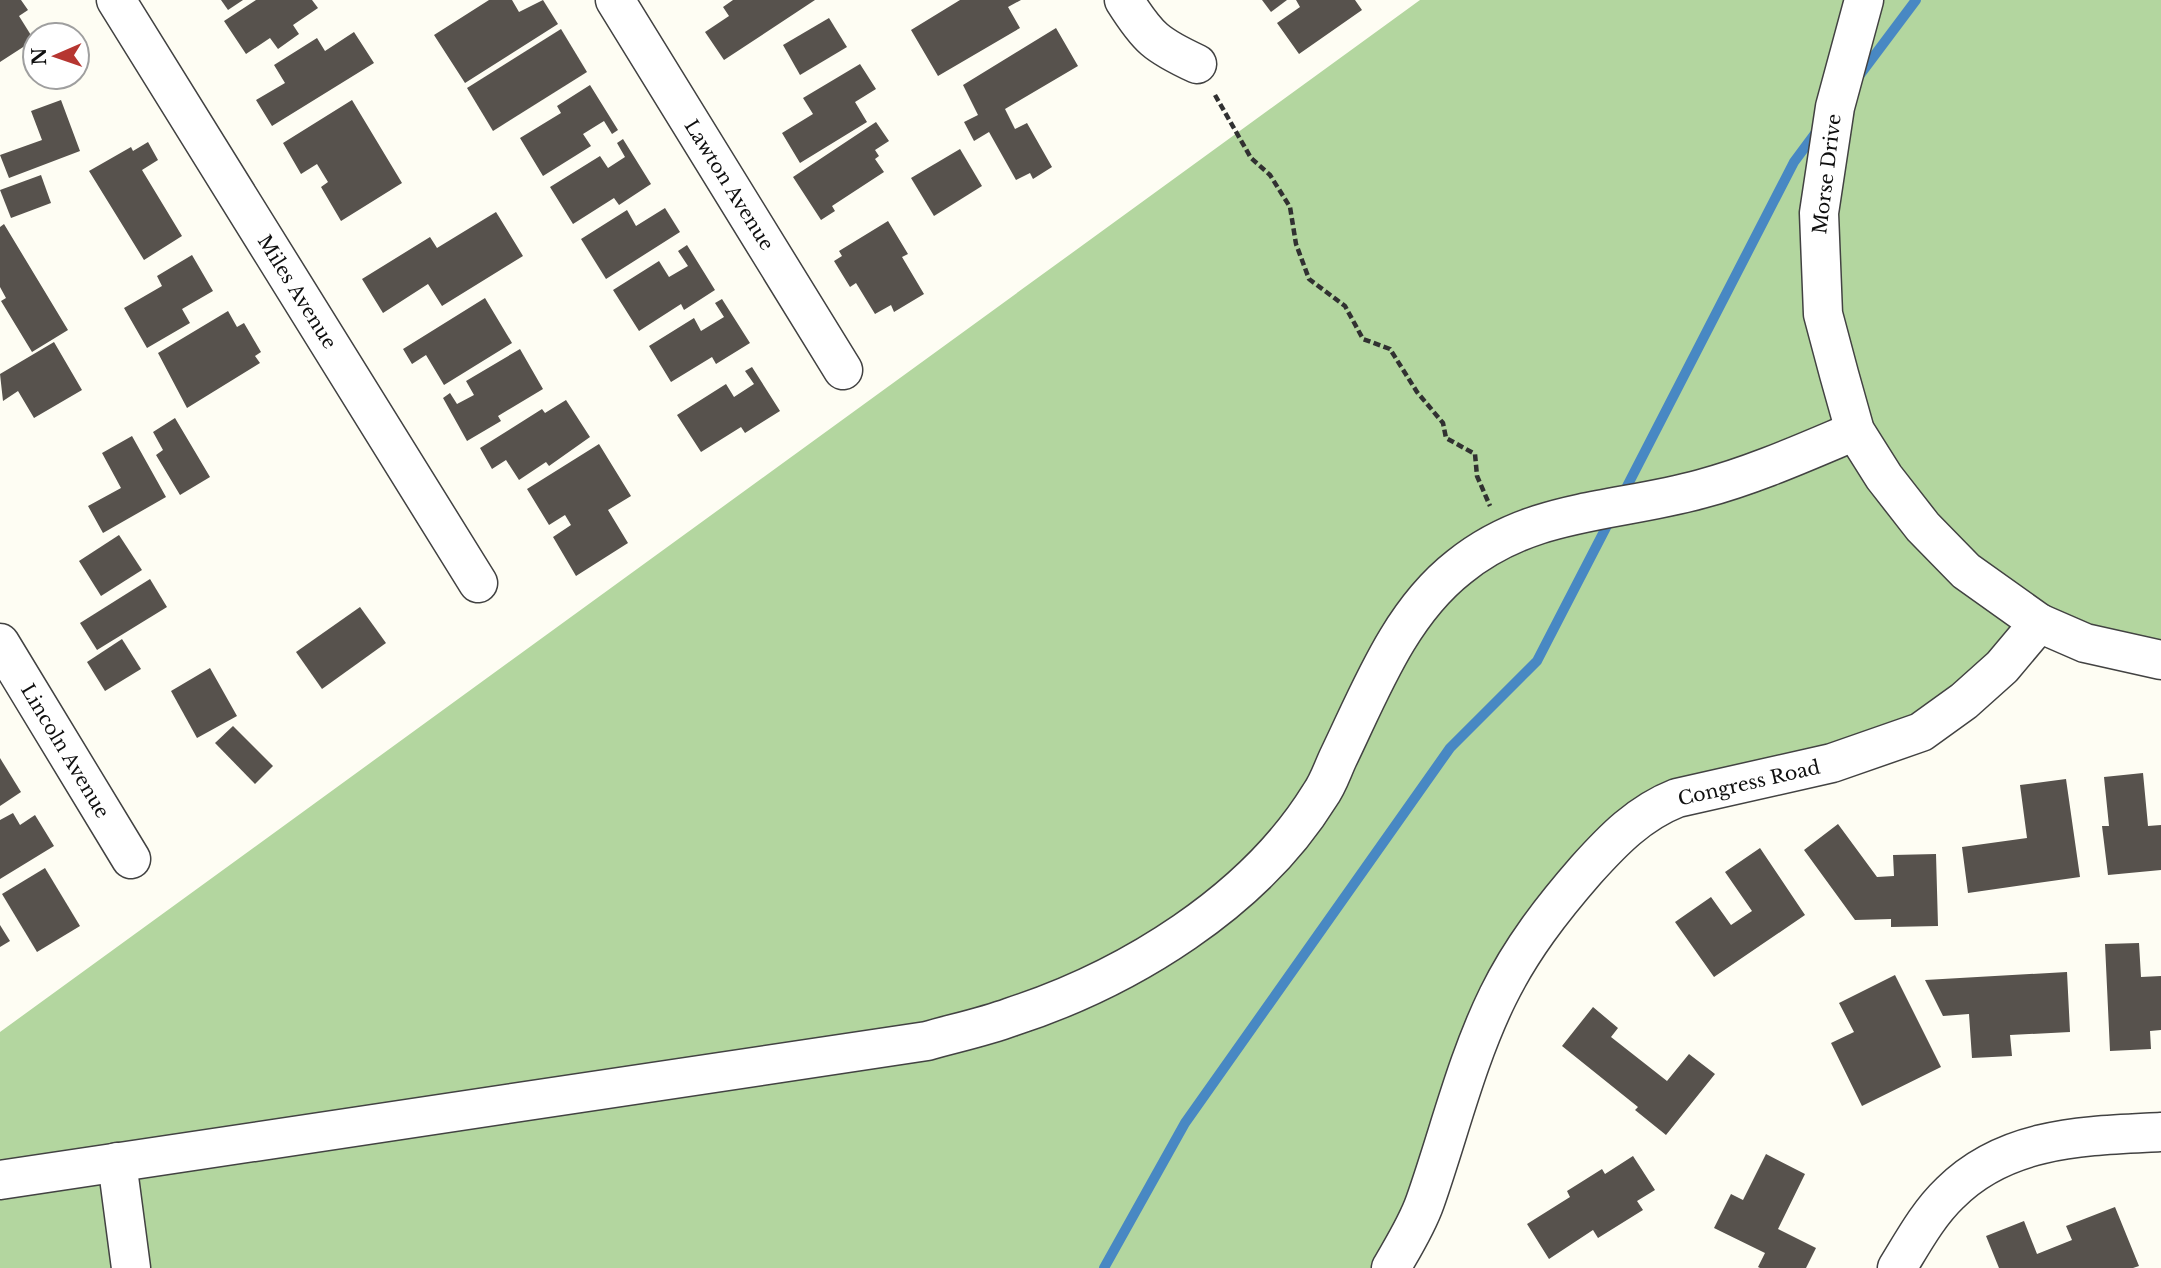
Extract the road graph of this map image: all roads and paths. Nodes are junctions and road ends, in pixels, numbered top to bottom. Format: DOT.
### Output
graph roads {
  1 [pos="116,0"];
  2 [pos="615,0"];
  3 [pos="1124,0"];
  4 [pos="1864,0"];
  5 [pos="1197,64"];
  6 [pos="843,370"];
  7 [pos="1855,431"];
  8 [pos="1504,537"];
  9 [pos="478,583"];
  10 [pos="2039,623"];
  11 [pos="0,643"];
  12 [pos="2161,660"];
  13 [pos="131,859"];
  14 [pos="2161,1132"];
  15 [pos="117,1162"];
  16 [pos="0,1180"];
  17 [pos="131,1268"];
  18 [pos="1391,1268"];
  19 [pos="1897,1268"];
  1 -- 9 [label="street, Miles Avenue"];
  2 -- 6 [label="street, Lawton Avenue"];
  3 -- 5 [label="street"];
  4 -- 7 [label="street, Morse Drive"];
  5 -- 8 [label="path"];
  7 -- 8 [label="street"];
  7 -- 10 [label="street, Morse Drive"];
  8 -- 15 [label="street"];
  10 -- 12 [label="street"];
  10 -- 18 [label="street, Congress Road"];
  11 -- 13 [label="street, Lincoln Avenue"];
  14 -- 19 [label="street"];
  15 -- 16 [label="street"];
  15 -- 17 [label="street"];
}
